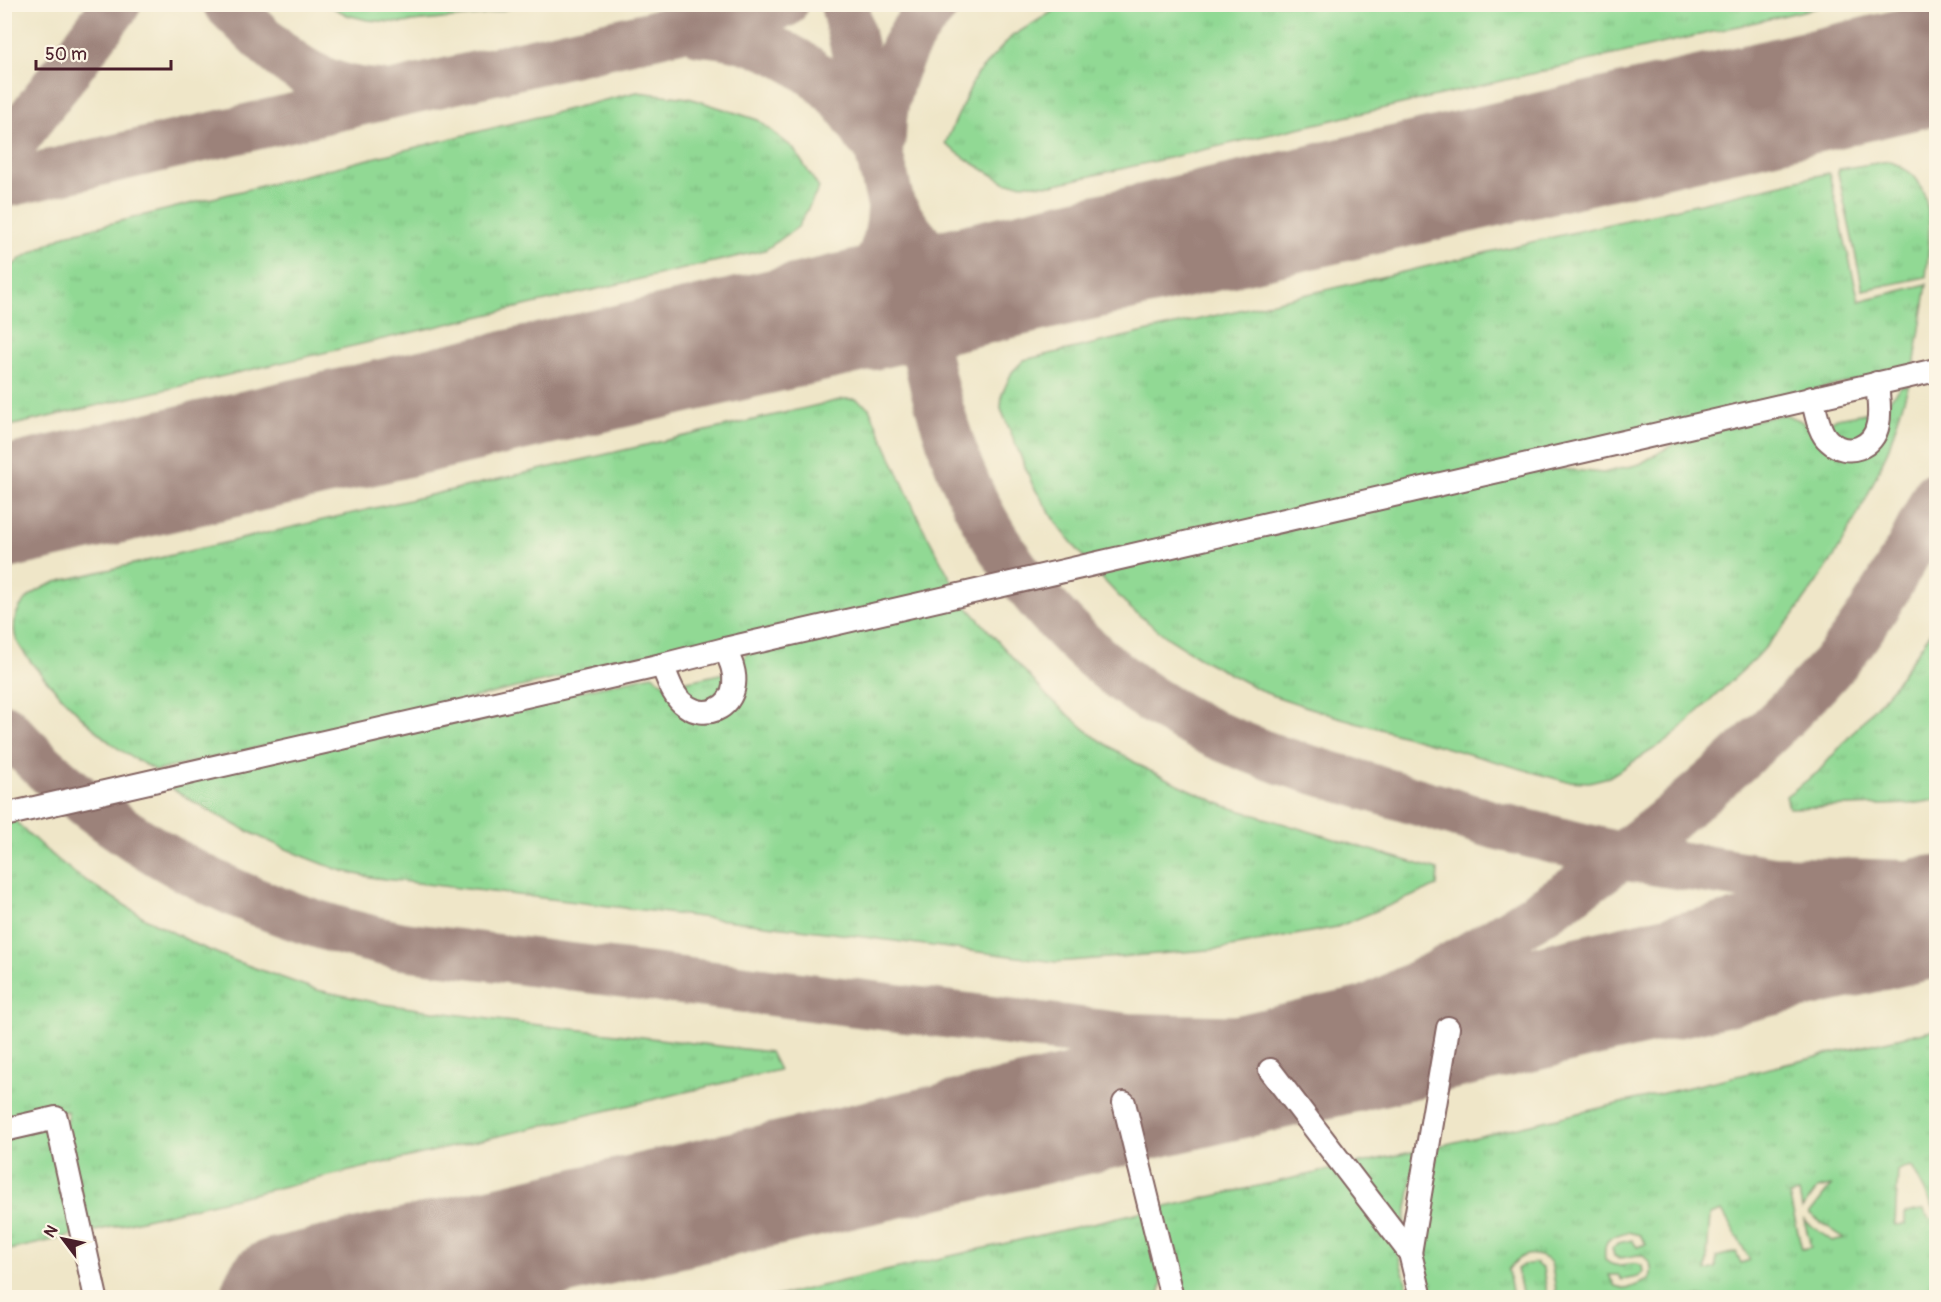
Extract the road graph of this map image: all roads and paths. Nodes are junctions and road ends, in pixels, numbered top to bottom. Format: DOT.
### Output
graph roads {
  1 [pos="1936,370"];
  2 [pos="1878,383"];
  3 [pos="1812,398"];
  4 [pos="725,649"];
  5 [pos="662,665"];
  6 [pos="4,815"];
  7 [pos="1449,1029"];
  8 [pos="1270,1070"];
  9 [pos="1124,1103"];
  10 [pos="4,1130"];
  11 [pos="1410,1253"];
  12 [pos="96,1298"];
  13 [pos="1172,1298"];
  14 [pos="1421,1298"];
  1 -- 2 [label="lane"];
  2 -- 3 [label="lane"];
  2 -- 3 [label="lane"];
  3 -- 4 [label="lane"];
  4 -- 5 [label="lane"];
  4 -- 5 [label="lane"];
  5 -- 6 [label="lane"];
  7 -- 11 [label="lane"];
  8 -- 11 [label="lane"];
  9 -- 13 [label="lane"];
  10 -- 12 [label="lane"];
  11 -- 14 [label="lane"];
}
